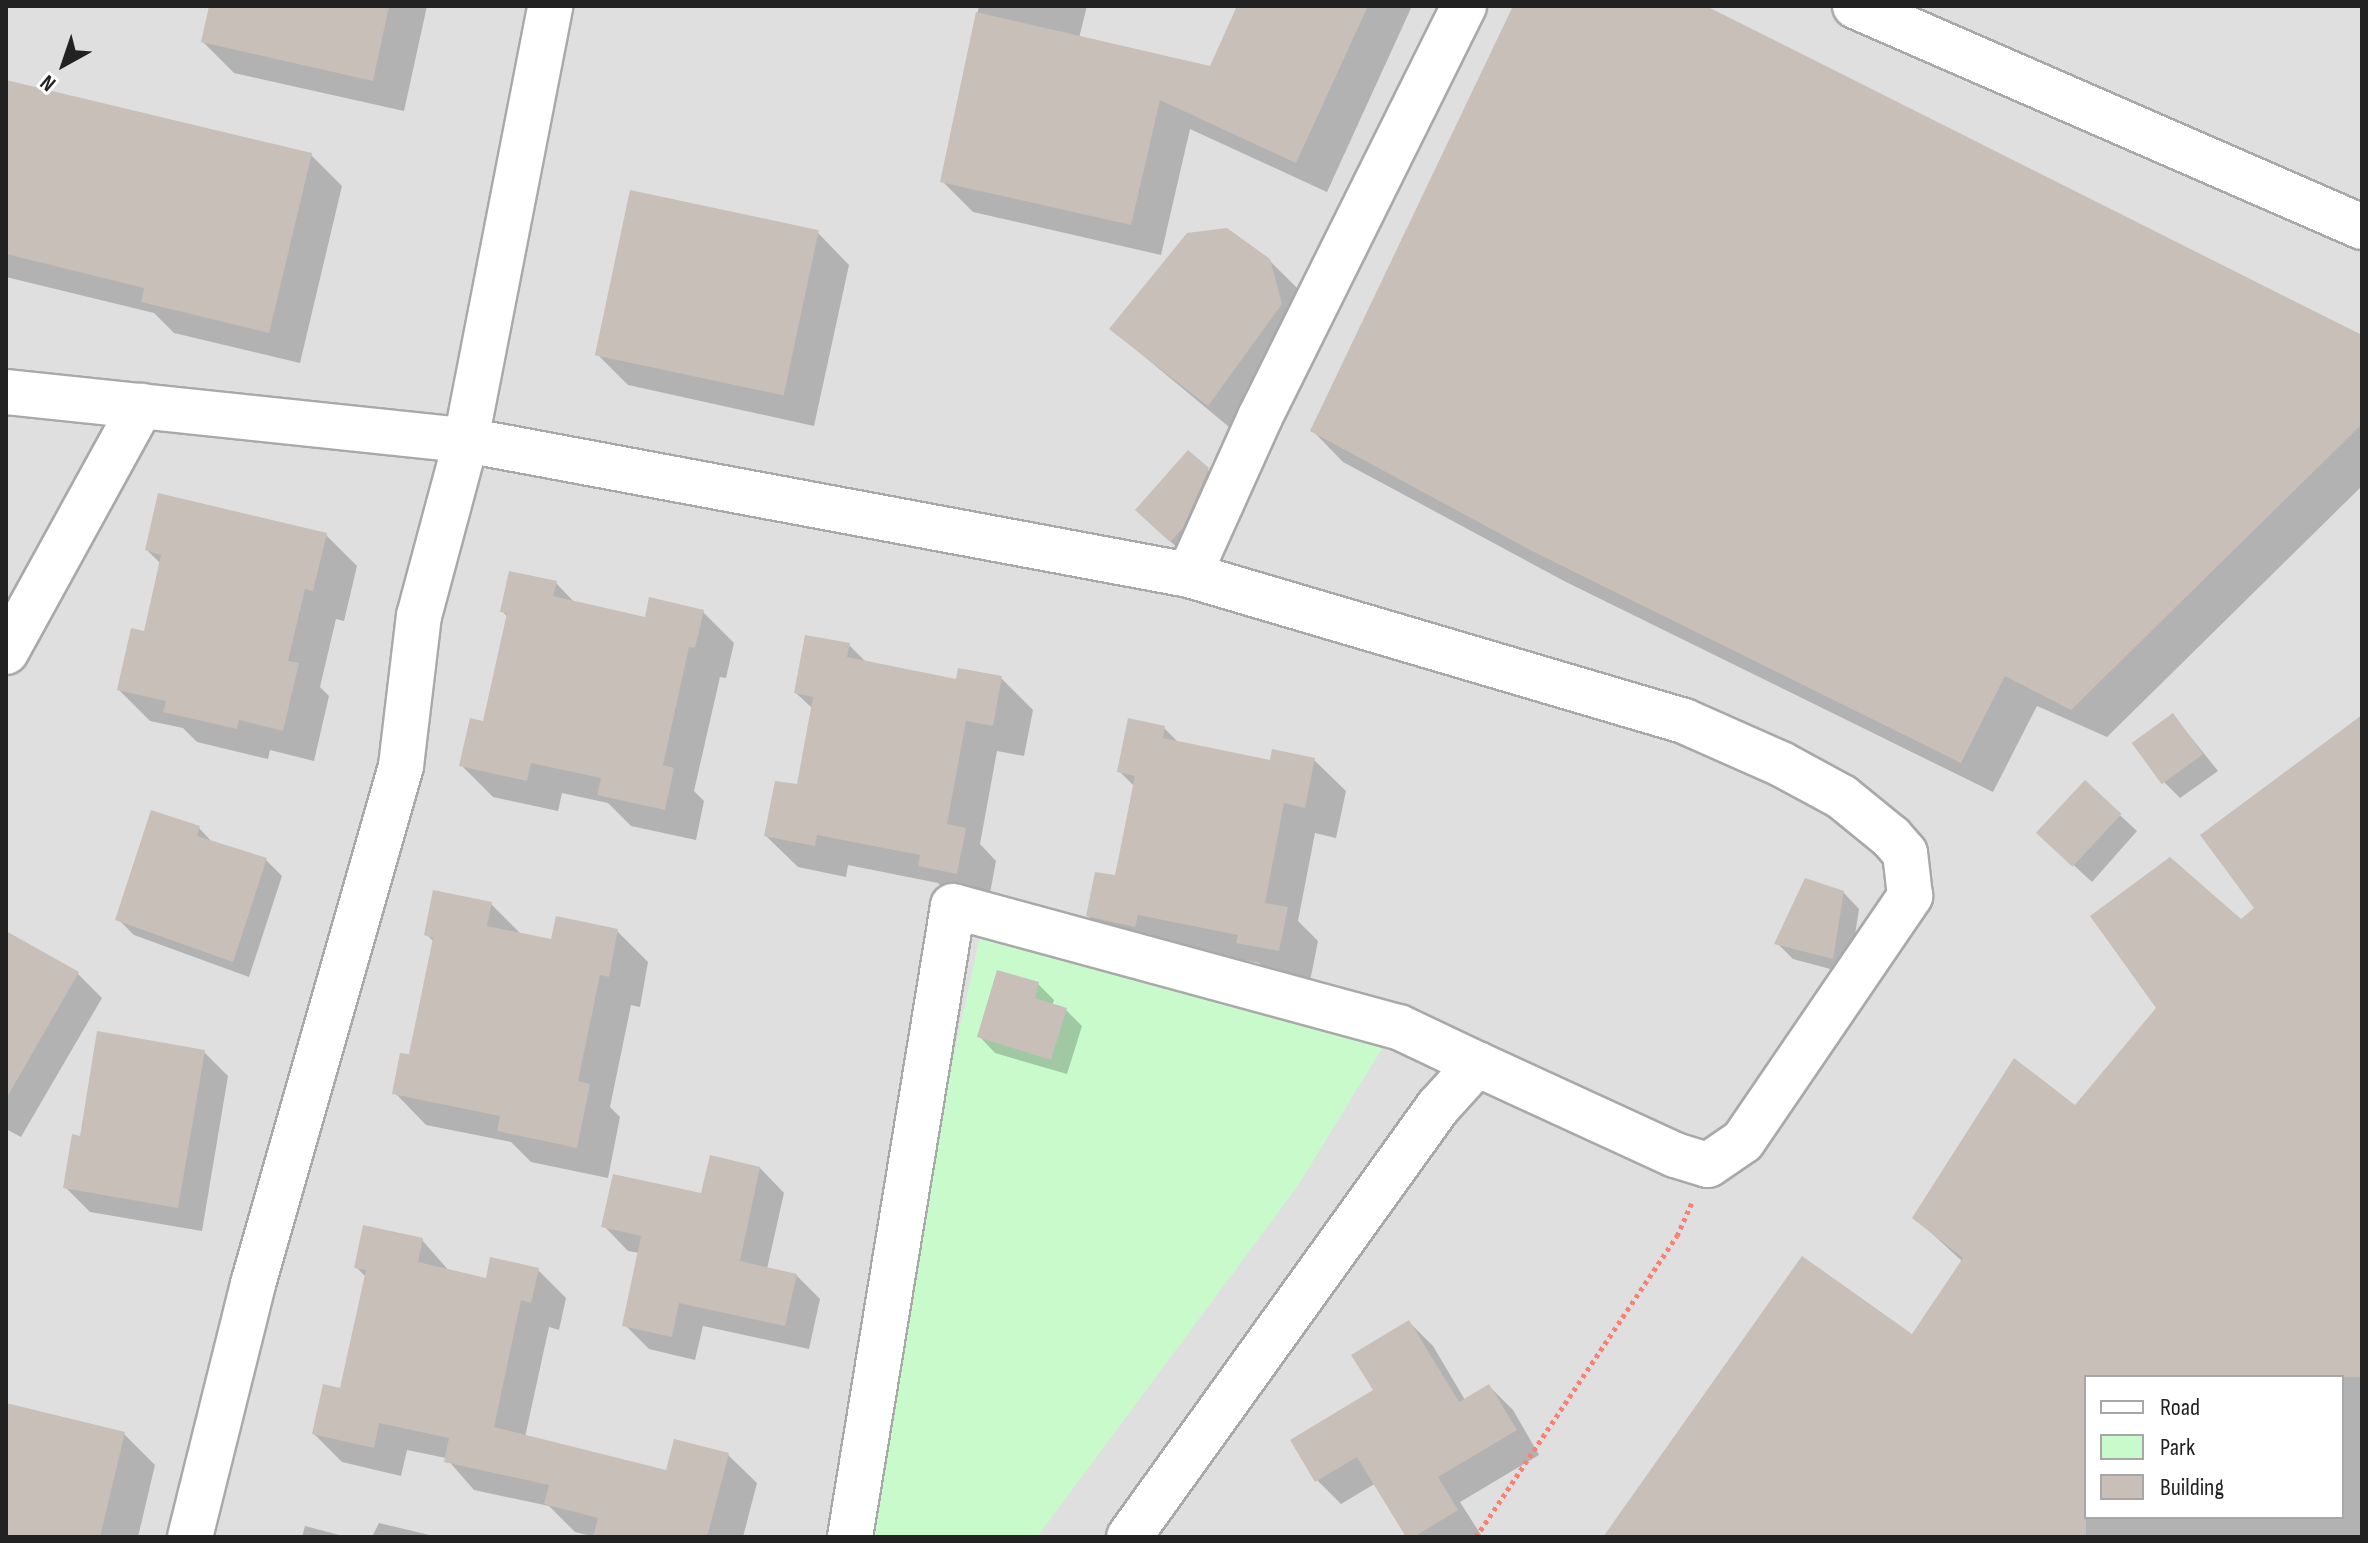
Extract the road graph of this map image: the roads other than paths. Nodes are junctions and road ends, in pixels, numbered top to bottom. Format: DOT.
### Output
graph roads {
  1 [pos="550,6"];
  2 [pos="1464,6"];
  3 [pos="1855,6"];
  4 [pos="2362,227"];
  5 [pos="6,392"];
  6 [pos="141,406"];
  7 [pos="466,440"];
  8 [pos="1189,575"];
  9 [pos="6,652"];
  10 [pos="1477,1064"];
  11 [pos="190,1537"];
  12 [pos="850,1537"];
  13 [pos="1129,1537"];
  1 -- 7 [label="street"];
  2 -- 8 [label="street"];
  3 -- 4 [label="street"];
  5 -- 6 [label="street"];
  6 -- 7 [label="street"];
  6 -- 9 [label="street"];
  7 -- 8 [label="street"];
  7 -- 11 [label="street"];
  8 -- 10 [label="street"];
  10 -- 12 [label="street"];
  10 -- 13 [label="street"];
}
